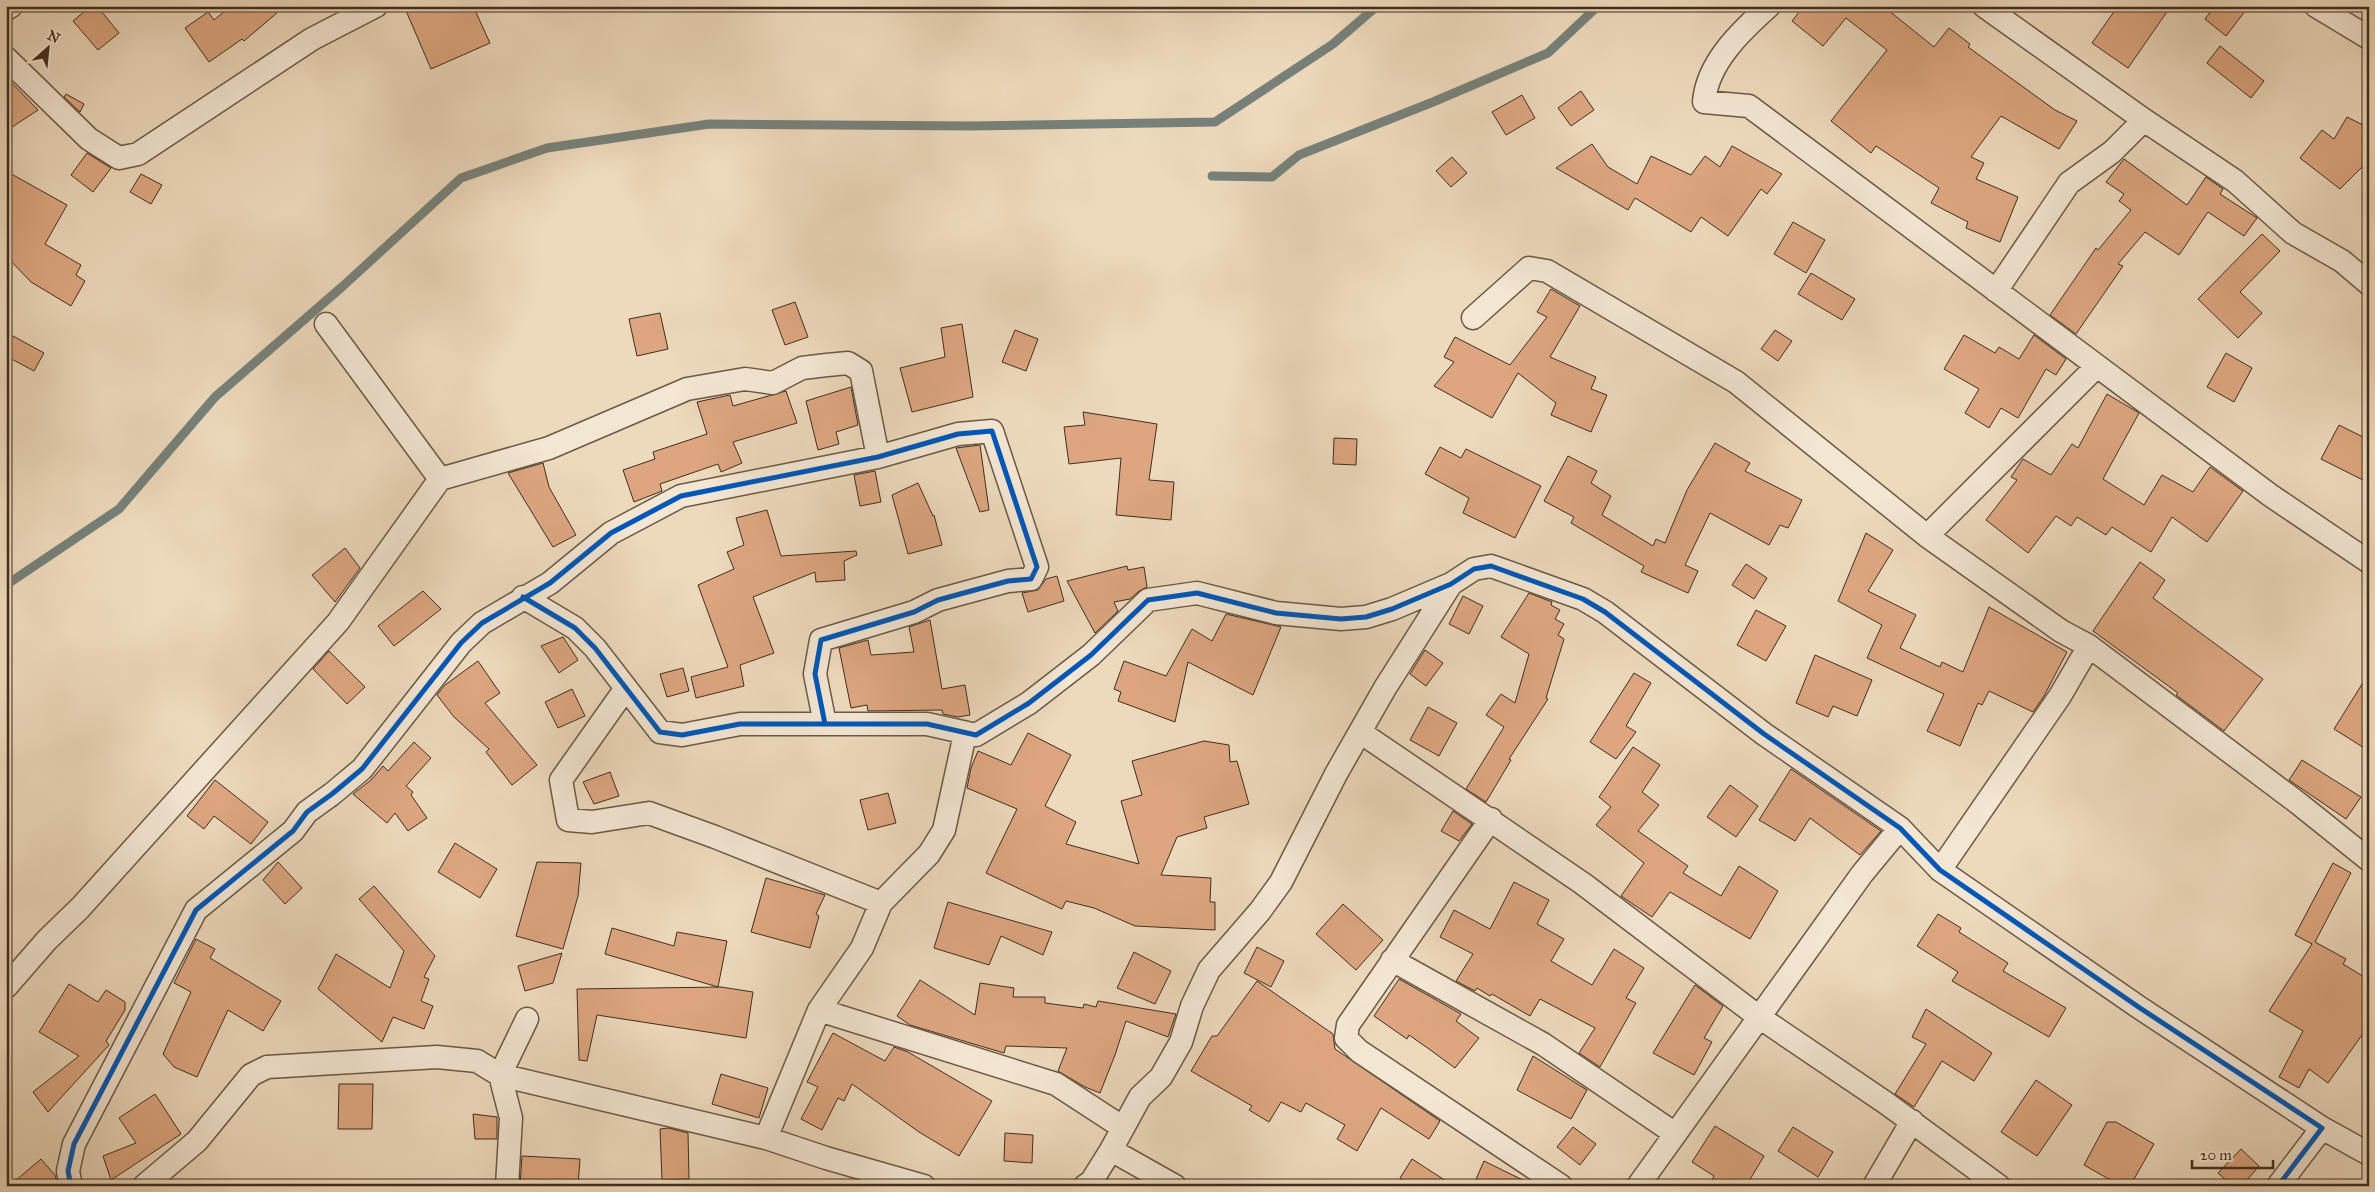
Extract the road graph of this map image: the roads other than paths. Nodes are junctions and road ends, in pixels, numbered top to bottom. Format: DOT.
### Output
graph roads {
  1 [pos="12,6"];
  2 [pos="376,6"];
  3 [pos="1769,6"];
  4 [pos="1984,6"];
  5 [pos="2316,6"];
  6 [pos="6,9"];
  7 [pos="2369,38"];
  8 [pos="6,58"];
  9 [pos="2144,120"];
  10 [pos="2369,284"];
  11 [pos="1996,291"];
  12 [pos="1474,318"];
  13 [pos="326,324"];
  14 [pos="2097,366"];
  15 [pos="878,458"];
  16 [pos="440,479"];
  17 [pos="1927,536"];
  18 [pos="2369,562"];
  19 [pos="1451,584"];
  20 [pos="523,597"];
  21 [pos="2089,646"];
  22 [pos="626,688"];
  23 [pos="825,724"];
  24 [pos="1360,732"];
  25 [pos="966,734"];
  26 [pos="1491,819"];
  27 [pos="1900,828"];
  28 [pos="2369,860"];
  29 [pos="1940,870"];
  30 [pos="881,903"];
  31 [pos="1392,960"];
  32 [pos="6,987"];
  33 [pos="819,1010"];
  34 [pos="1759,1017"];
  35 [pos="527,1019"];
  36 [pos="500,1075"];
  37 [pos="1912,1122"];
  38 [pos="1122,1127"];
  39 [pos="2322,1128"];
  40 [pos="1674,1133"];
  41 [pos="766,1138"];
  42 [pos="1112,1150"];
  43 [pos="2369,1154"];
  44 [pos="71,1186"];
  45 [pos="144,1186"];
  46 [pos="507,1186"];
  47 [pos="924,1186"];
  48 [pos="1086,1186"];
  49 [pos="1175,1186"];
  50 [pos="1561,1186"];
  51 [pos="1638,1186"];
  52 [pos="1874,1186"];
  53 [pos="1998,1186"];
  54 [pos="2278,1186"];
  1 -- 6 [label="street"];
  2 -- 8 [label="street"];
  3 -- 11 [label="street"];
  4 -- 9 [label="street"];
  5 -- 7 [label="street"];
  9 -- 10 [label="street"];
  9 -- 11 [label="street"];
  11 -- 14 [label="street"];
  12 -- 17 [label="street"];
  13 -- 16 [label="street"];
  14 -- 17 [label="street"];
  14 -- 18 [label="street"];
  15 -- 16 [label="street"];
  15 -- 20 [label="street"];
  15 -- 23 [label="street"];
  16 -- 32 [label="street"];
  17 -- 21 [label="street"];
  19 -- 24 [label="street"];
  19 -- 25 [label="street"];
  19 -- 27 [label="street"];
  20 -- 22 [label="street"];
  20 -- 44 [label="street"];
  21 -- 28 [label="street"];
  21 -- 29 [label="street"];
  22 -- 23 [label="street"];
  22 -- 30 [label="street"];
  23 -- 25 [label="street"];
  24 -- 26 [label="street"];
  24 -- 38 [label="street"];
  25 -- 30 [label="street"];
  26 -- 31 [label="street"];
  26 -- 34 [label="street"];
  27 -- 29 [label="street"];
  27 -- 34 [label="street"];
  29 -- 39 [label="street"];
  30 -- 33 [label="street"];
  31 -- 40 [label="street"];
  31 -- 50 [label="street"];
  33 -- 38 [label="street"];
  33 -- 41 [label="street"];
  34 -- 37 [label="street"];
  34 -- 40 [label="street"];
  35 -- 36 [label="street"];
  36 -- 41 [label="street"];
  36 -- 45 [label="street"];
  36 -- 46 [label="street"];
  37 -- 52 [label="street"];
  37 -- 53 [label="street"];
  38 -- 42 [label="street"];
  39 -- 43 [label="street"];
  39 -- 54 [label="street"];
  40 -- 51 [label="street"];
  41 -- 47 [label="street"];
  42 -- 48 [label="street"];
  42 -- 49 [label="street"];
}
